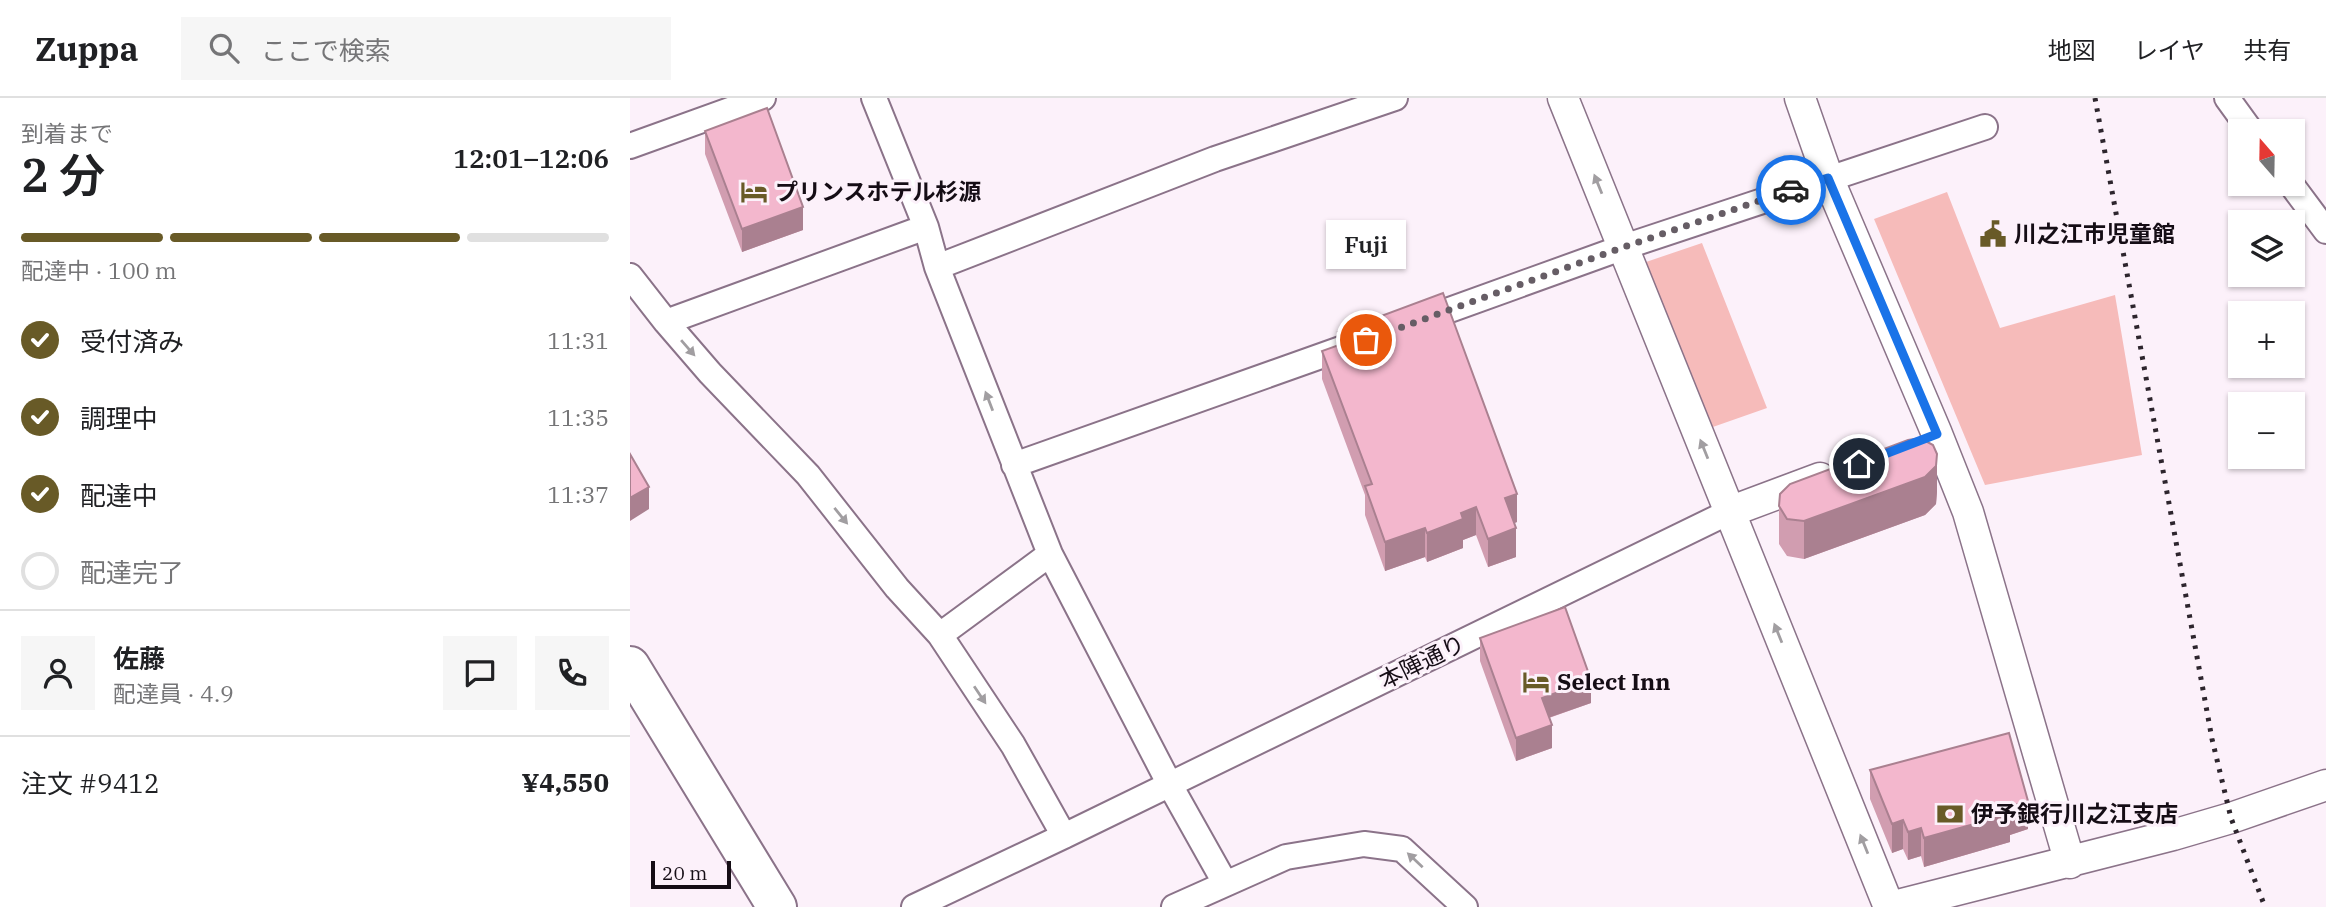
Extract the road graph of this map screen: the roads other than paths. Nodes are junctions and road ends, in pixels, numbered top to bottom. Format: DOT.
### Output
graph roads {
  1 [pos="763,98"];
  2 [pos="874,98"];
  3 [pos="1395,98"];
  4 [pos="1563,98"];
  5 [pos="1800,98"];
  6 [pos="2227,98"];
  7 [pos="2242,119"];
  8 [pos="1985,127"];
  9 [pos="630,146"];
  10 [pos="1828,178"];
  11 [pos="2300,196"];
  12 [pos="926,227"];
  13 [pos="2326,231"];
  14 [pos="1624,247"];
  15 [pos="937,267"];
  16 [pos="630,276"];
  17 [pos="666,322"];
  18 [pos="1014,465"];
  19 [pos="1846,468"];
  20 [pos="1729,512"];
  21 [pos="1050,554"];
  22 [pos="940,635"];
  23 [pos="630,666"];
  24 [pos="1170,785"];
  25 [pos="2326,785"];
  26 [pos="1064,836"];
  27 [pos="2070,863"];
  28 [pos="1225,883"];
  29 [pos="920,906"];
  30 [pos="777,907"];
  31 [pos="1174,907"];
  32 [pos="1465,907"];
  33 [pos="1890,907"];
  1 -- 9 [label="street"];
  2 -- 12 [label="street"];
  3 -- 15 [label="street"];
  14 -- 4 [label="street, one-way"];
  5 -- 10 [label="street"];
  6 -- 7 [label="street"];
  8 -- 10 [label="street"];
  10 -- 14 [label="street"];
  10 -- 27 [label="street"];
  11 -- 13 [label="street"];
  12 -- 15 [label="street"];
  12 -- 17 [label="street"];
  14 -- 18 [label="street"];
  20 -- 14 [label="street, one-way"];
  18 -- 15 [label="street, one-way"];
  16 -- 17 [label="street"];
  17 -- 22 [label="street, one-way"];
  18 -- 21 [label="street"];
  19 -- 20 [label="street, 本陣通り"];
  20 -- 24 [label="street, 本陣通り"];
  33 -- 20 [label="street, one-way"];
  21 -- 22 [label="street"];
  21 -- 24 [label="street"];
  22 -- 26 [label="street, one-way"];
  23 -- 30 [label="highway"];
  24 -- 26 [label="street, 本陣通り"];
  24 -- 28 [label="street"];
  25 -- 27 [label="street"];
  26 -- 29 [label="street, 本陣通り"];
  27 -- 33 [label="street"];
  28 -- 31 [label="street"];
  32 -- 28 [label="street, one-way"];
}
